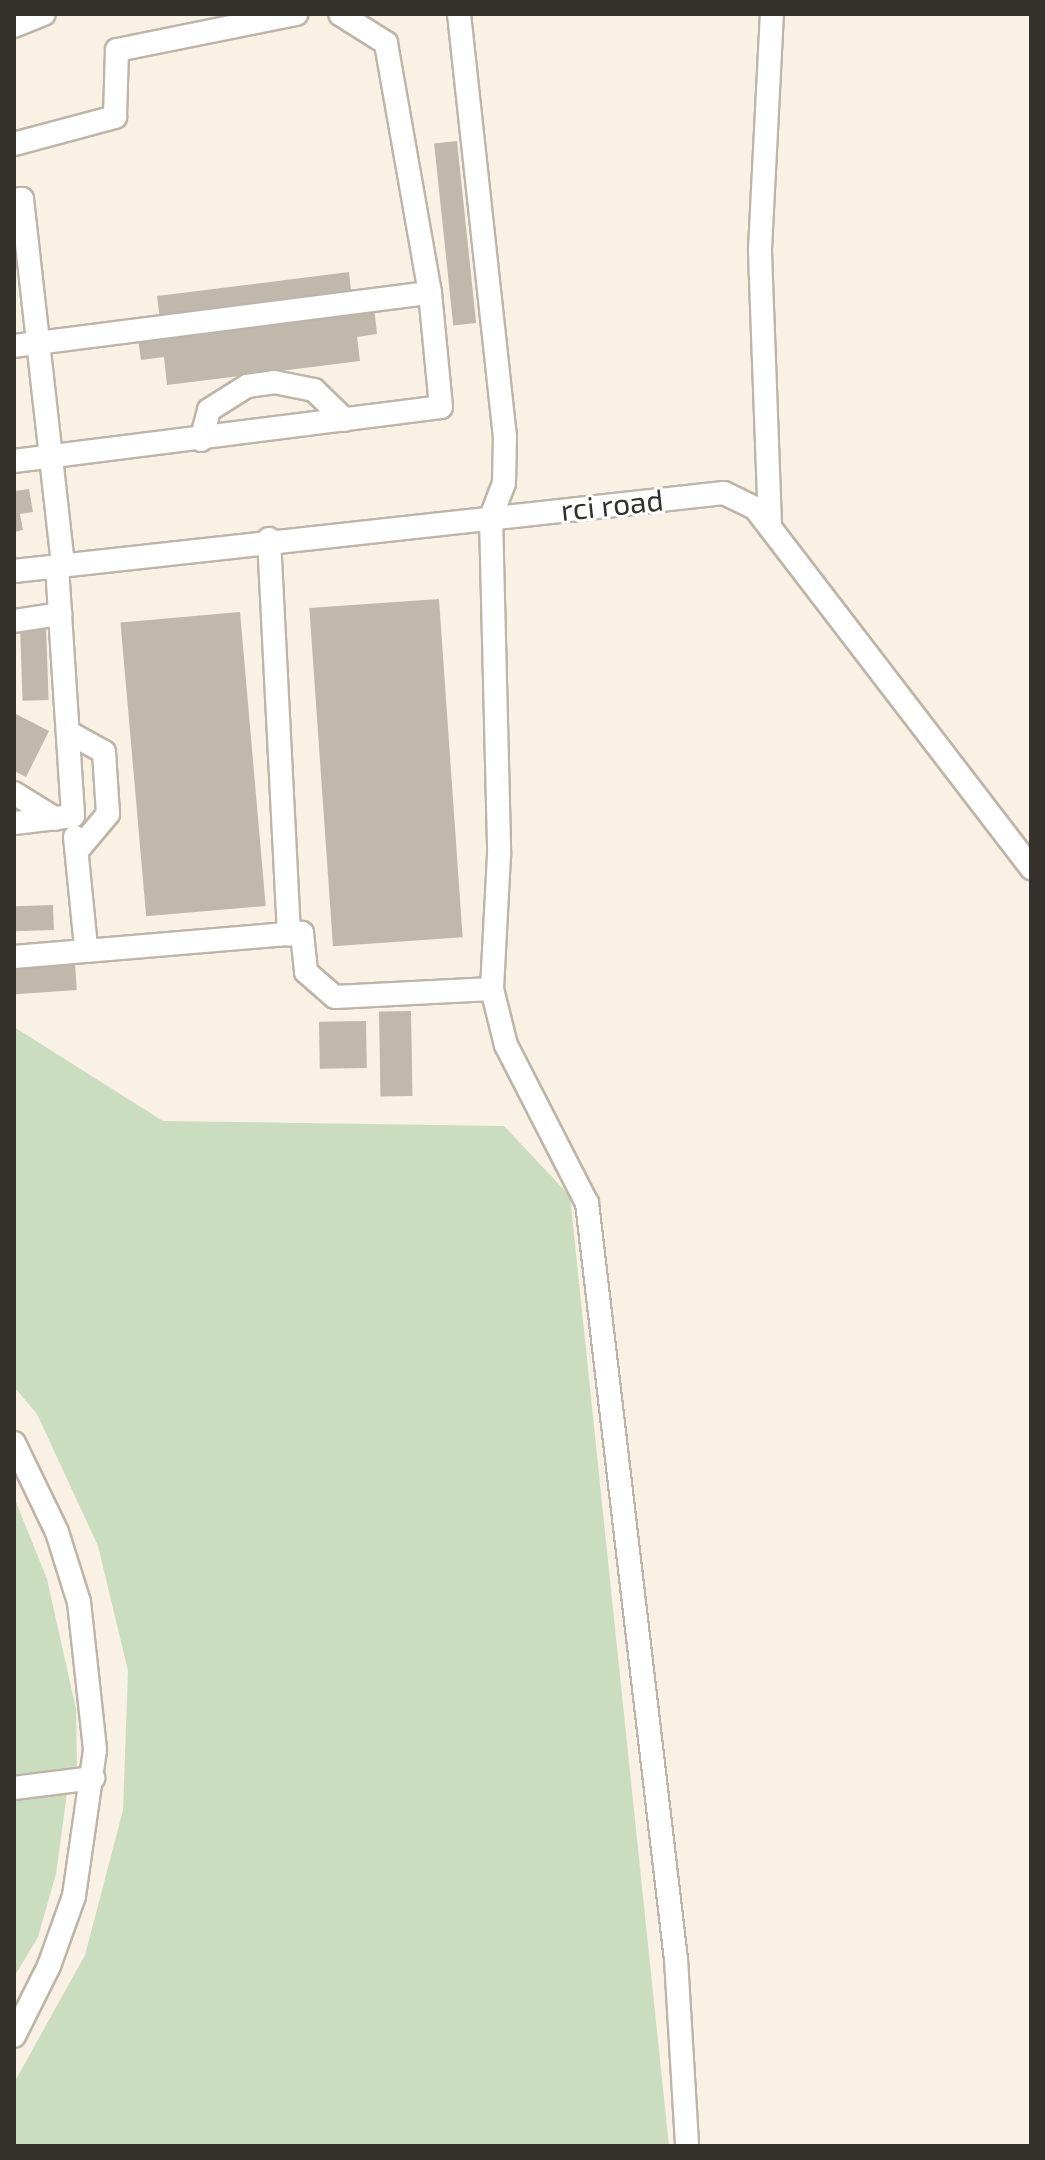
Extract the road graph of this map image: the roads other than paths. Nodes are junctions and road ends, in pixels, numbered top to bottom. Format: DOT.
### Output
graph roads {
  1 [pos="44,14"];
  2 [pos="296,14"];
  3 [pos="340,14"];
  4 [pos="459,14"];
  5 [pos="772,14"];
  6 [pos="14,26"];
  7 [pos="14,144"];
  8 [pos="14,200"];
  9 [pos="430,293"];
  10 [pos="24,308"];
  11 [pos="37,343"];
  12 [pos="14,346"];
  13 [pos="345,420"];
  14 [pos="201,440"];
  15 [pos="49,457"];
  16 [pos="14,461"];
  17 [pos="491,517"];
  18 [pos="770,525"];
  19 [pos="269,539"];
  20 [pos="60,565"];
  21 [pos="14,571"];
  22 [pos="60,614"];
  23 [pos="14,621"];
  24 [pos="68,732"];
  25 [pos="14,793"];
  26 [pos="64,817"];
  27 [pos="14,823"];
  28 [pos="77,851"];
  29 [pos="1031,868"];
  30 [pos="289,934"];
  31 [pos="86,947"];
  32 [pos="14,957"];
  33 [pos="492,989"];
  34 [pos="14,1443"];
  35 [pos="93,1778"];
  36 [pos="14,1788"];
  37 [pos="21,2012"];
  38 [pos="14,2036"];
  39 [pos="687,2146"];
  1 -- 6 [label="lane"];
  2 -- 7 [label="lane"];
  3 -- 9 [label="lane"];
  4 -- 17 [label="lane"];
  5 -- 18 [label="lane"];
  8 -- 10 [label="lane"];
  9 -- 11 [label="lane"];
  9 -- 13 [label="lane"];
  10 -- 11 [label="lane"];
  11 -- 12 [label="lane"];
  11 -- 15 [label="lane"];
  13 -- 14 [label="lane"];
  13 -- 14 [label="lane"];
  14 -- 15 [label="lane"];
  15 -- 16 [label="lane"];
  15 -- 20 [label="lane"];
  17 -- 18 [label="lane, rci road"];
  17 -- 19 [label="lane, rci road"];
  17 -- 33 [label="lane"];
  18 -- 29 [label="lane, rci road"];
  19 -- 20 [label="lane, rci road"];
  19 -- 30 [label="lane"];
  20 -- 21 [label="lane, rci road"];
  20 -- 22 [label="lane"];
  22 -- 23 [label="lane"];
  22 -- 24 [label="lane"];
  24 -- 26 [label="lane"];
  24 -- 28 [label="lane"];
  25 -- 26 [label="lane"];
  26 -- 27 [label="lane"];
  26 -- 28 [label="lane"];
  28 -- 31 [label="lane"];
  30 -- 31 [label="lane"];
  30 -- 33 [label="lane"];
  31 -- 32 [label="lane"];
  33 -- 39 [label="lane"];
  34 -- 35 [label="lane"];
  35 -- 36 [label="lane"];
  35 -- 37 [label="lane"];
  37 -- 38 [label="lane"];
}
